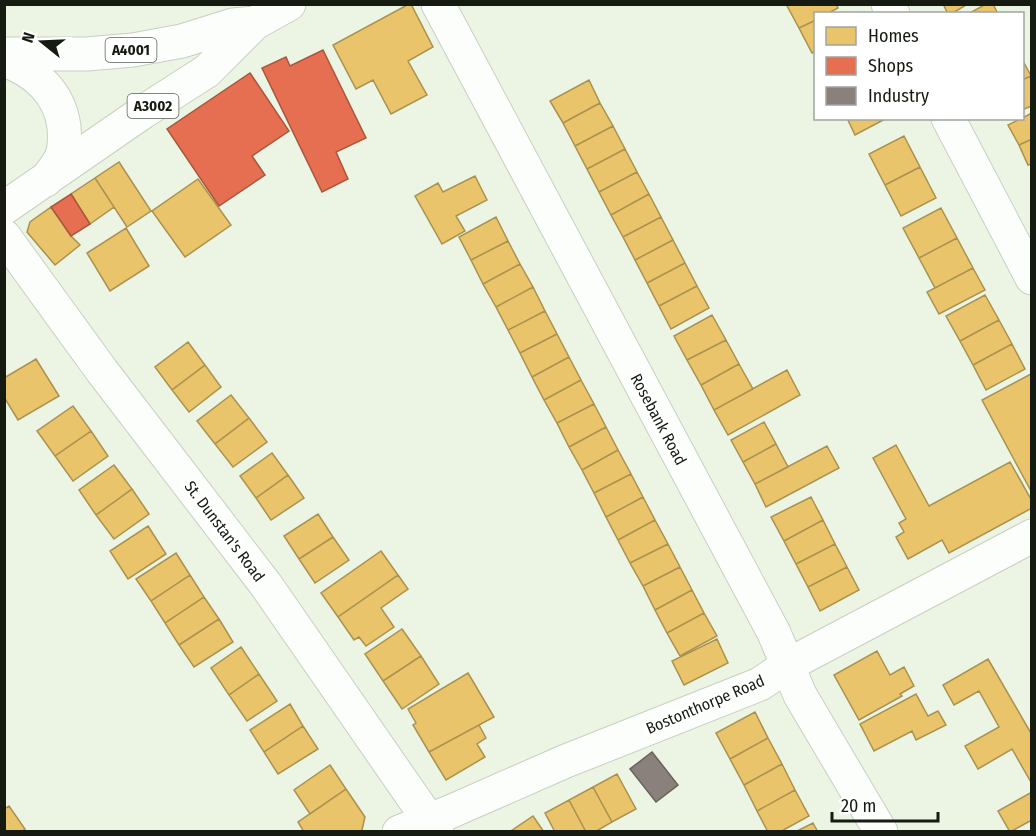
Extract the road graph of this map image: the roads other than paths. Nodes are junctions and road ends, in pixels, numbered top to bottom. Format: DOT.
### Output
graph roads {
  1 [pos="289,4"];
  2 [pos="438,4"];
  3 [pos="255,23"];
  4 [pos="4,54"];
  5 [pos="4,60"];
  6 [pos="949,120"];
  7 [pos="45,181"];
  8 [pos="4,208"];
  9 [pos="4,236"];
  10 [pos="1032,278"];
  11 [pos="1032,536"];
  12 [pos="788,665"];
  13 [pos="422,827"];
  14 [pos="881,831"];
  1 -- 3 [label="street, A3002"];
  2 -- 12 [label="street, Rosebank Road"];
  3 -- 4 [label="street, A4001"];
  3 -- 7 [label="street, A3002"];
  5 -- 7 [label="street"];
  6 -- 10 [label="street"];
  7 -- 8 [label="street, A3002"];
  9 -- 13 [label="street, St. Dunstan's Road"];
  11 -- 12 [label="street, Bostonthorpe Road"];
  12 -- 13 [label="street, Bostonthorpe Road"];
  12 -- 14 [label="street, Rosebank Road"];
}
